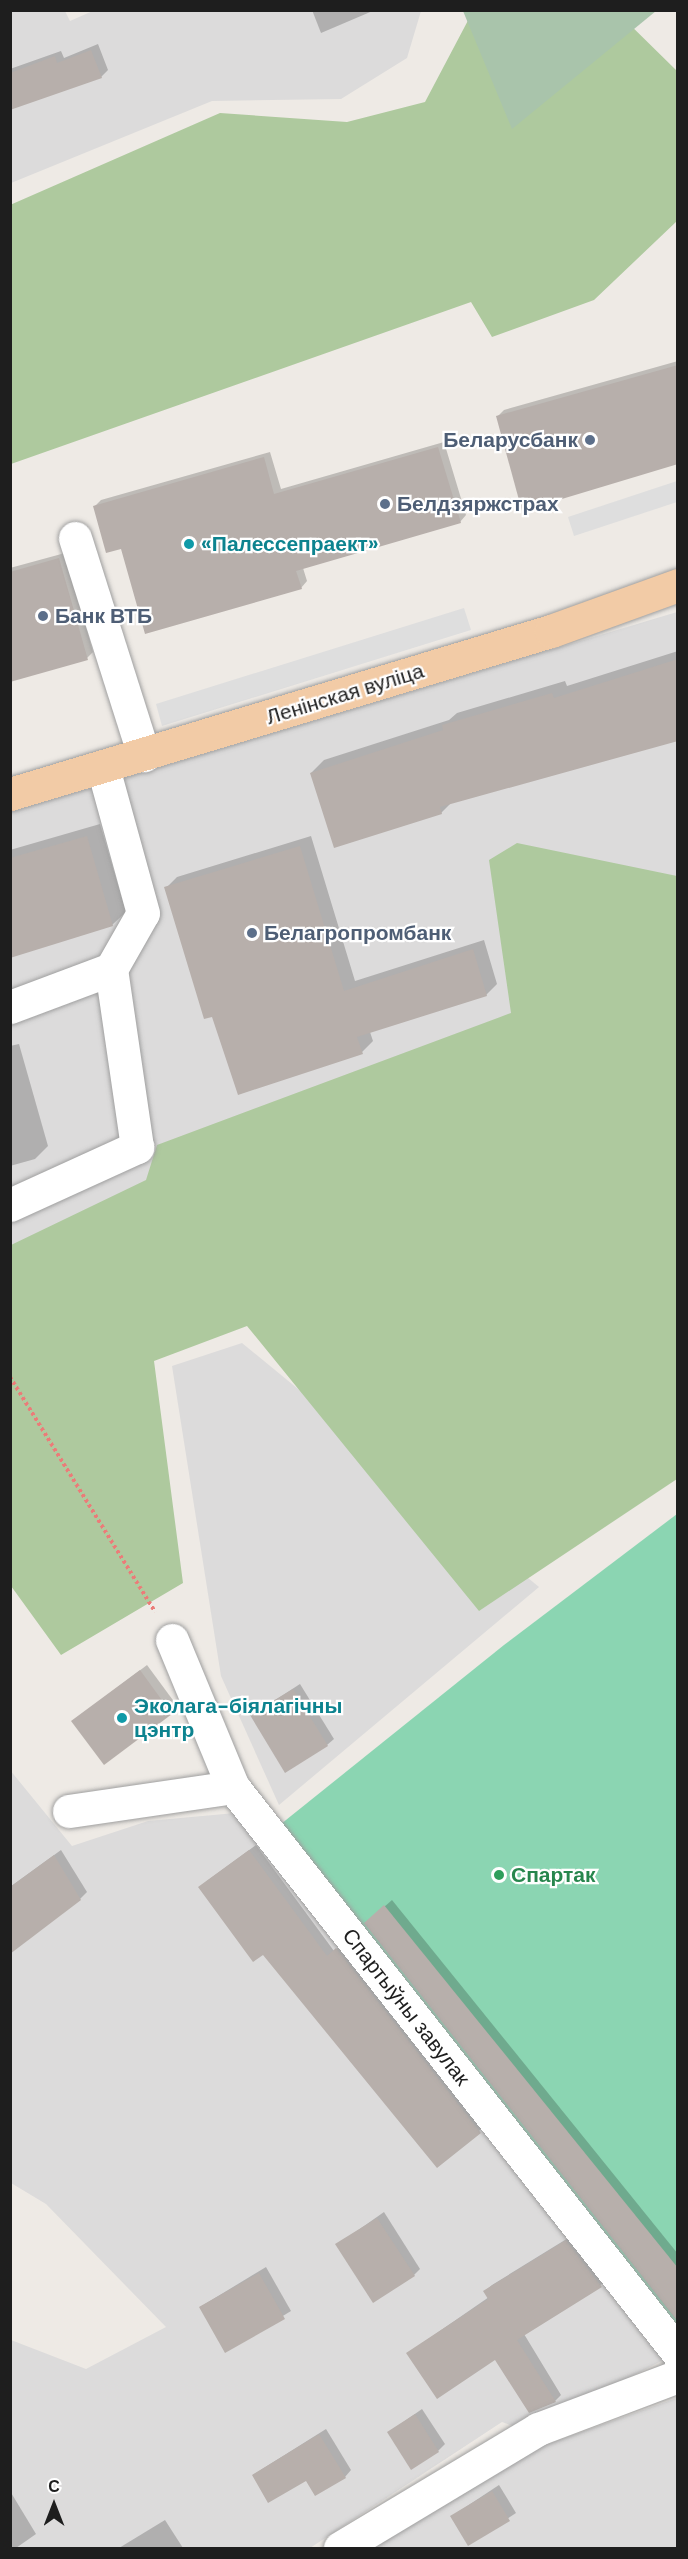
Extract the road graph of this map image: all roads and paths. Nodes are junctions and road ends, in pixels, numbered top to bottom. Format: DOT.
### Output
graph roads {
  1 [pos="75,538"];
  2 [pos="678,585"];
  3 [pos="144,755"];
  4 [pos="103,768"];
  5 [pos="10,794"];
  6 [pos="111,969"];
  7 [pos="10,1006"];
  8 [pos="10,1205"];
  9 [pos="10,1377"];
  10 [pos="172,1640"];
  11 [pos="232,1786"];
  12 [pos="69,1811"];
  13 [pos="678,2353"];
  14 [pos="678,2376"];
  15 [pos="340,2548"];
  1 -- 3 [label="street"];
  2 -- 3 [label="main road, Ленінская вуліца"];
  3 -- 4 [label="main road, Ленінская вуліца"];
  4 -- 5 [label="main road, Ленінская вуліца"];
  4 -- 6 [label="street"];
  6 -- 7 [label="street"];
  6 -- 8 [label="street"];
  9 -- 10 [label="path"];
  10 -- 11 [label="street, Спартыўны завулак"];
  11 -- 12 [label="street"];
  11 -- 13 [label="street, Спартыўны завулак"];
  14 -- 15 [label="street"];
}
